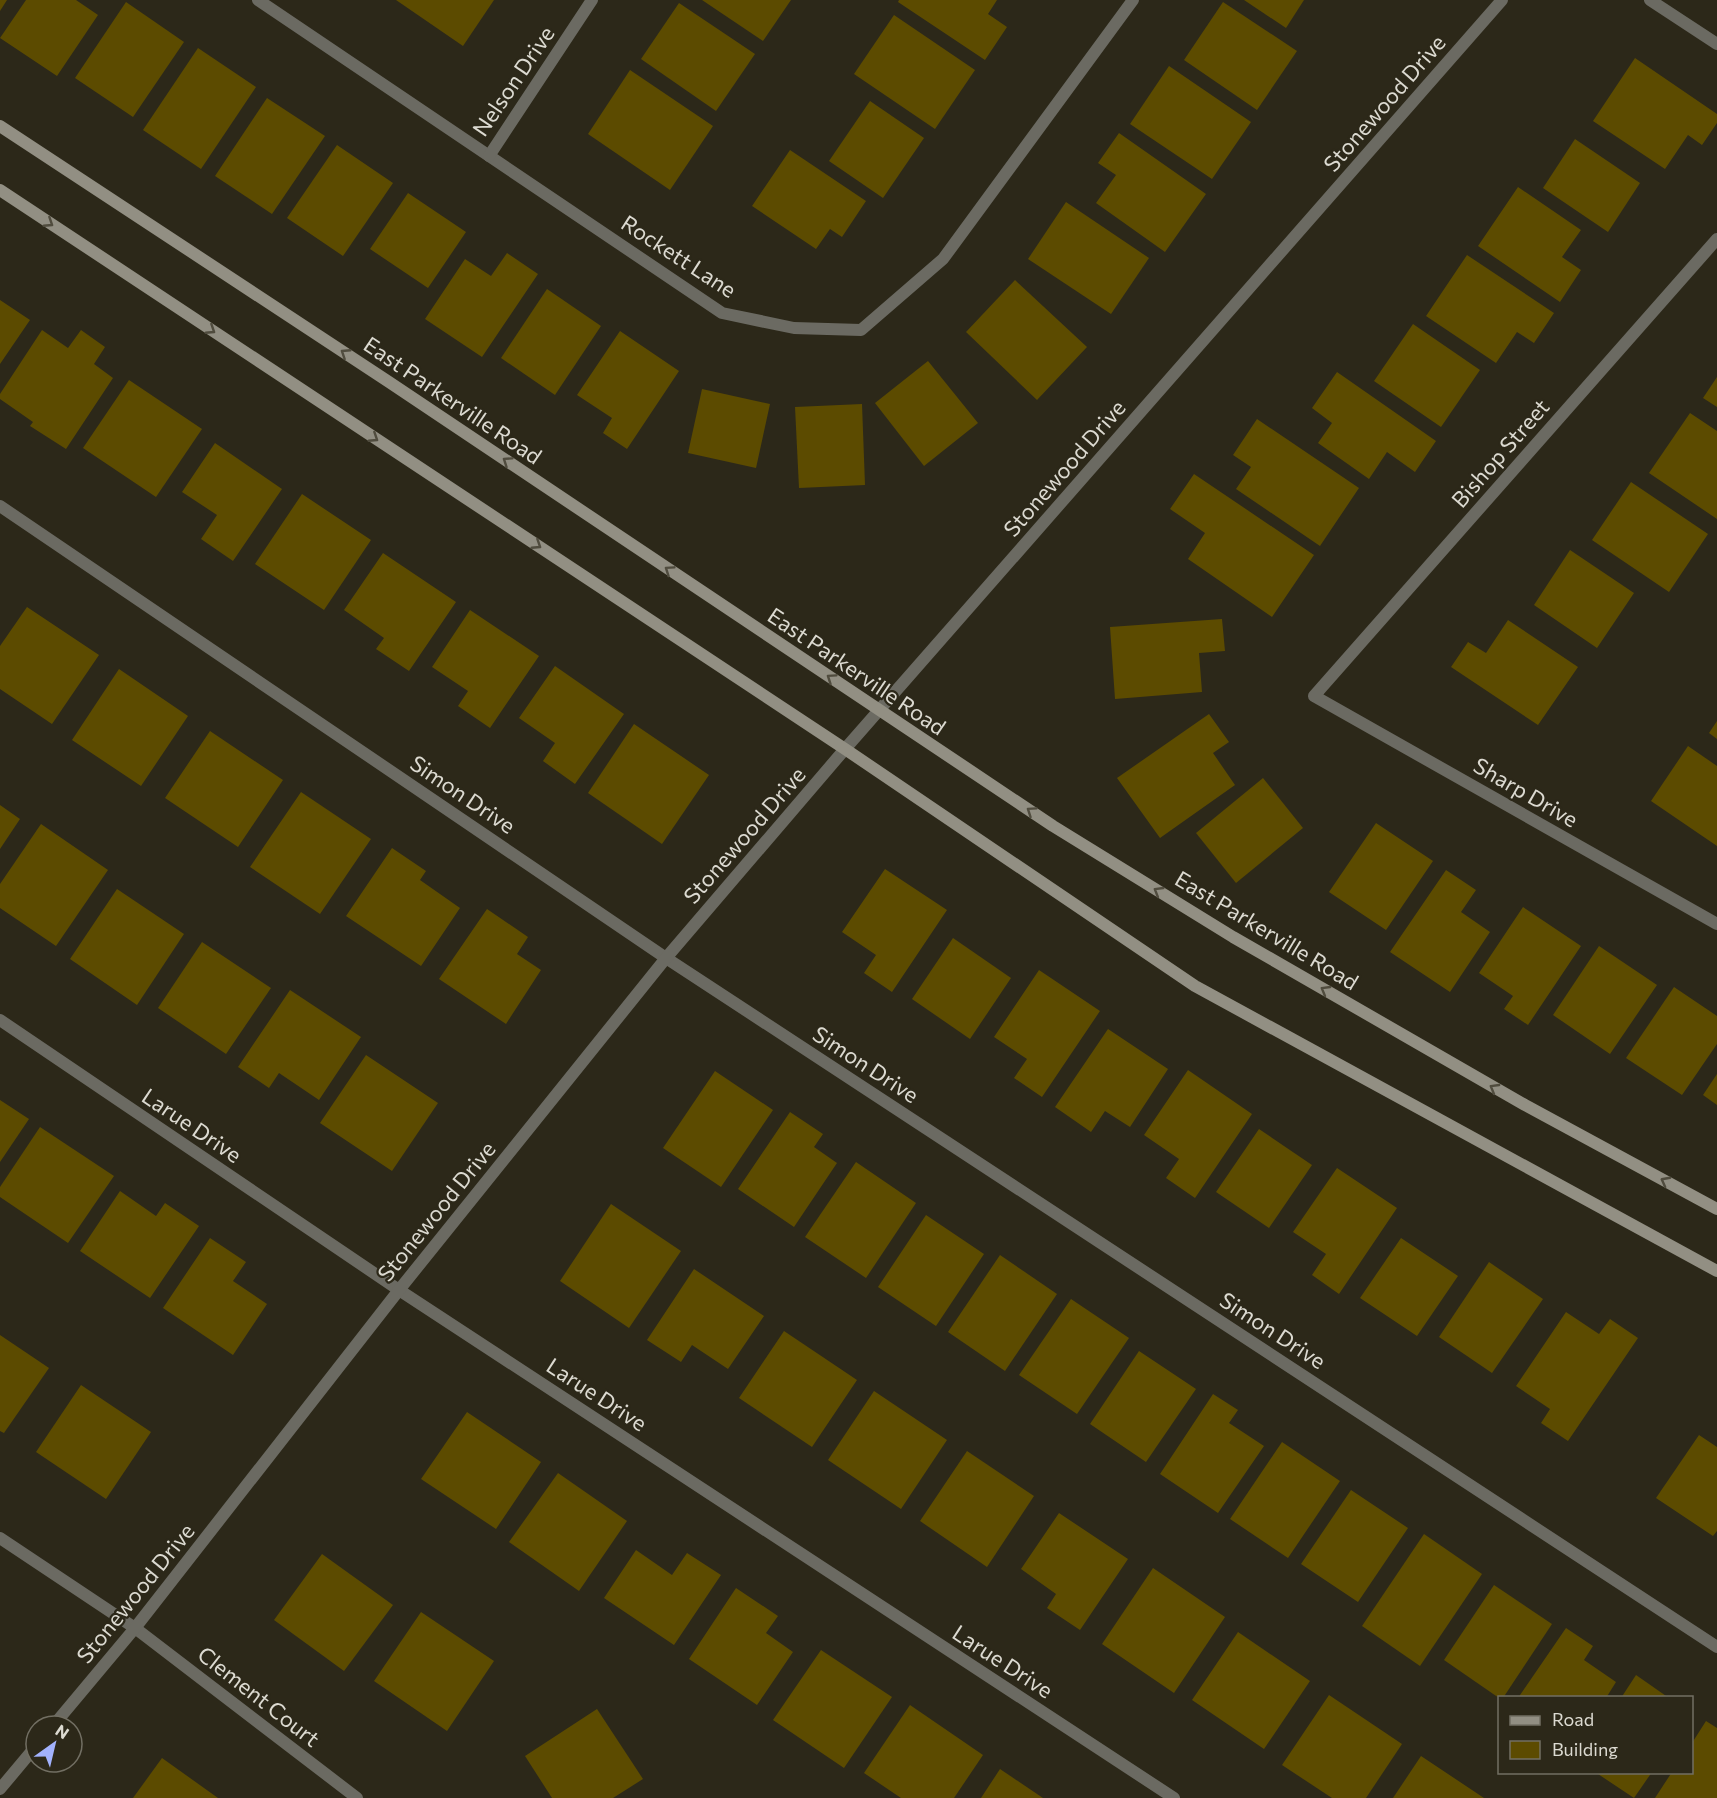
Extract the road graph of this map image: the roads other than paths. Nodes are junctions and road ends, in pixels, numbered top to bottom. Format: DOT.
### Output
graph roads {
  1 [pos="258,0"];
  2 [pos="592,0"];
  3 [pos="1133,0"];
  4 [pos="1502,0"];
  5 [pos="1650,0"];
  6 [pos="1717,44"];
  7 [pos="0,126"];
  8 [pos="489,156"];
  9 [pos="0,190"];
  10 [pos="1717,238"];
  11 [pos="0,506"];
  12 [pos="1314,696"];
  13 [pos="880,711"];
  14 [pos="845,749"];
  15 [pos="1717,924"];
  16 [pos="666,958"];
  17 [pos="0,1020"];
  18 [pos="1717,1209"];
  19 [pos="1717,1271"];
  20 [pos="399,1290"];
  21 [pos="0,1538"];
  22 [pos="135,1628"];
  23 [pos="1717,1647"];
  24 [pos="63,1714"];
  25 [pos="24,1761"];
  26 [pos="0,1790"];
  27 [pos="357,1798"];
  28 [pos="1174,1798"];
  1 -- 8 [label="street, Rockett Lane"];
  2 -- 8 [label="street, Nelson Drive"];
  3 -- 8 [label="street, Rockett Lane"];
  4 -- 13 [label="street, Stonewood Drive"];
  5 -- 6 [label="street"];
  13 -- 7 [label="main road, East Parkerville Road, one-way"];
  9 -- 14 [label="main road, one-way"];
  10 -- 12 [label="street, Bishop Street"];
  11 -- 16 [label="street, Simon Drive"];
  12 -- 15 [label="street, Sharp Drive"];
  13 -- 14 [label="street, Stonewood Drive"];
  18 -- 13 [label="main road, East Parkerville Road, one-way"];
  14 -- 16 [label="street, Stonewood Drive"];
  14 -- 19 [label="main road"];
  16 -- 20 [label="street, Stonewood Drive"];
  16 -- 23 [label="street, Simon Drive"];
  17 -- 20 [label="street, Larue Drive"];
  20 -- 22 [label="street, Stonewood Drive"];
  20 -- 28 [label="street, Larue Drive"];
  21 -- 22 [label="street, Clement Court"];
  22 -- 24 [label="street, Stonewood Drive"];
  22 -- 27 [label="street, Clement Court"];
  25 -- 26 [label="street"];
}
